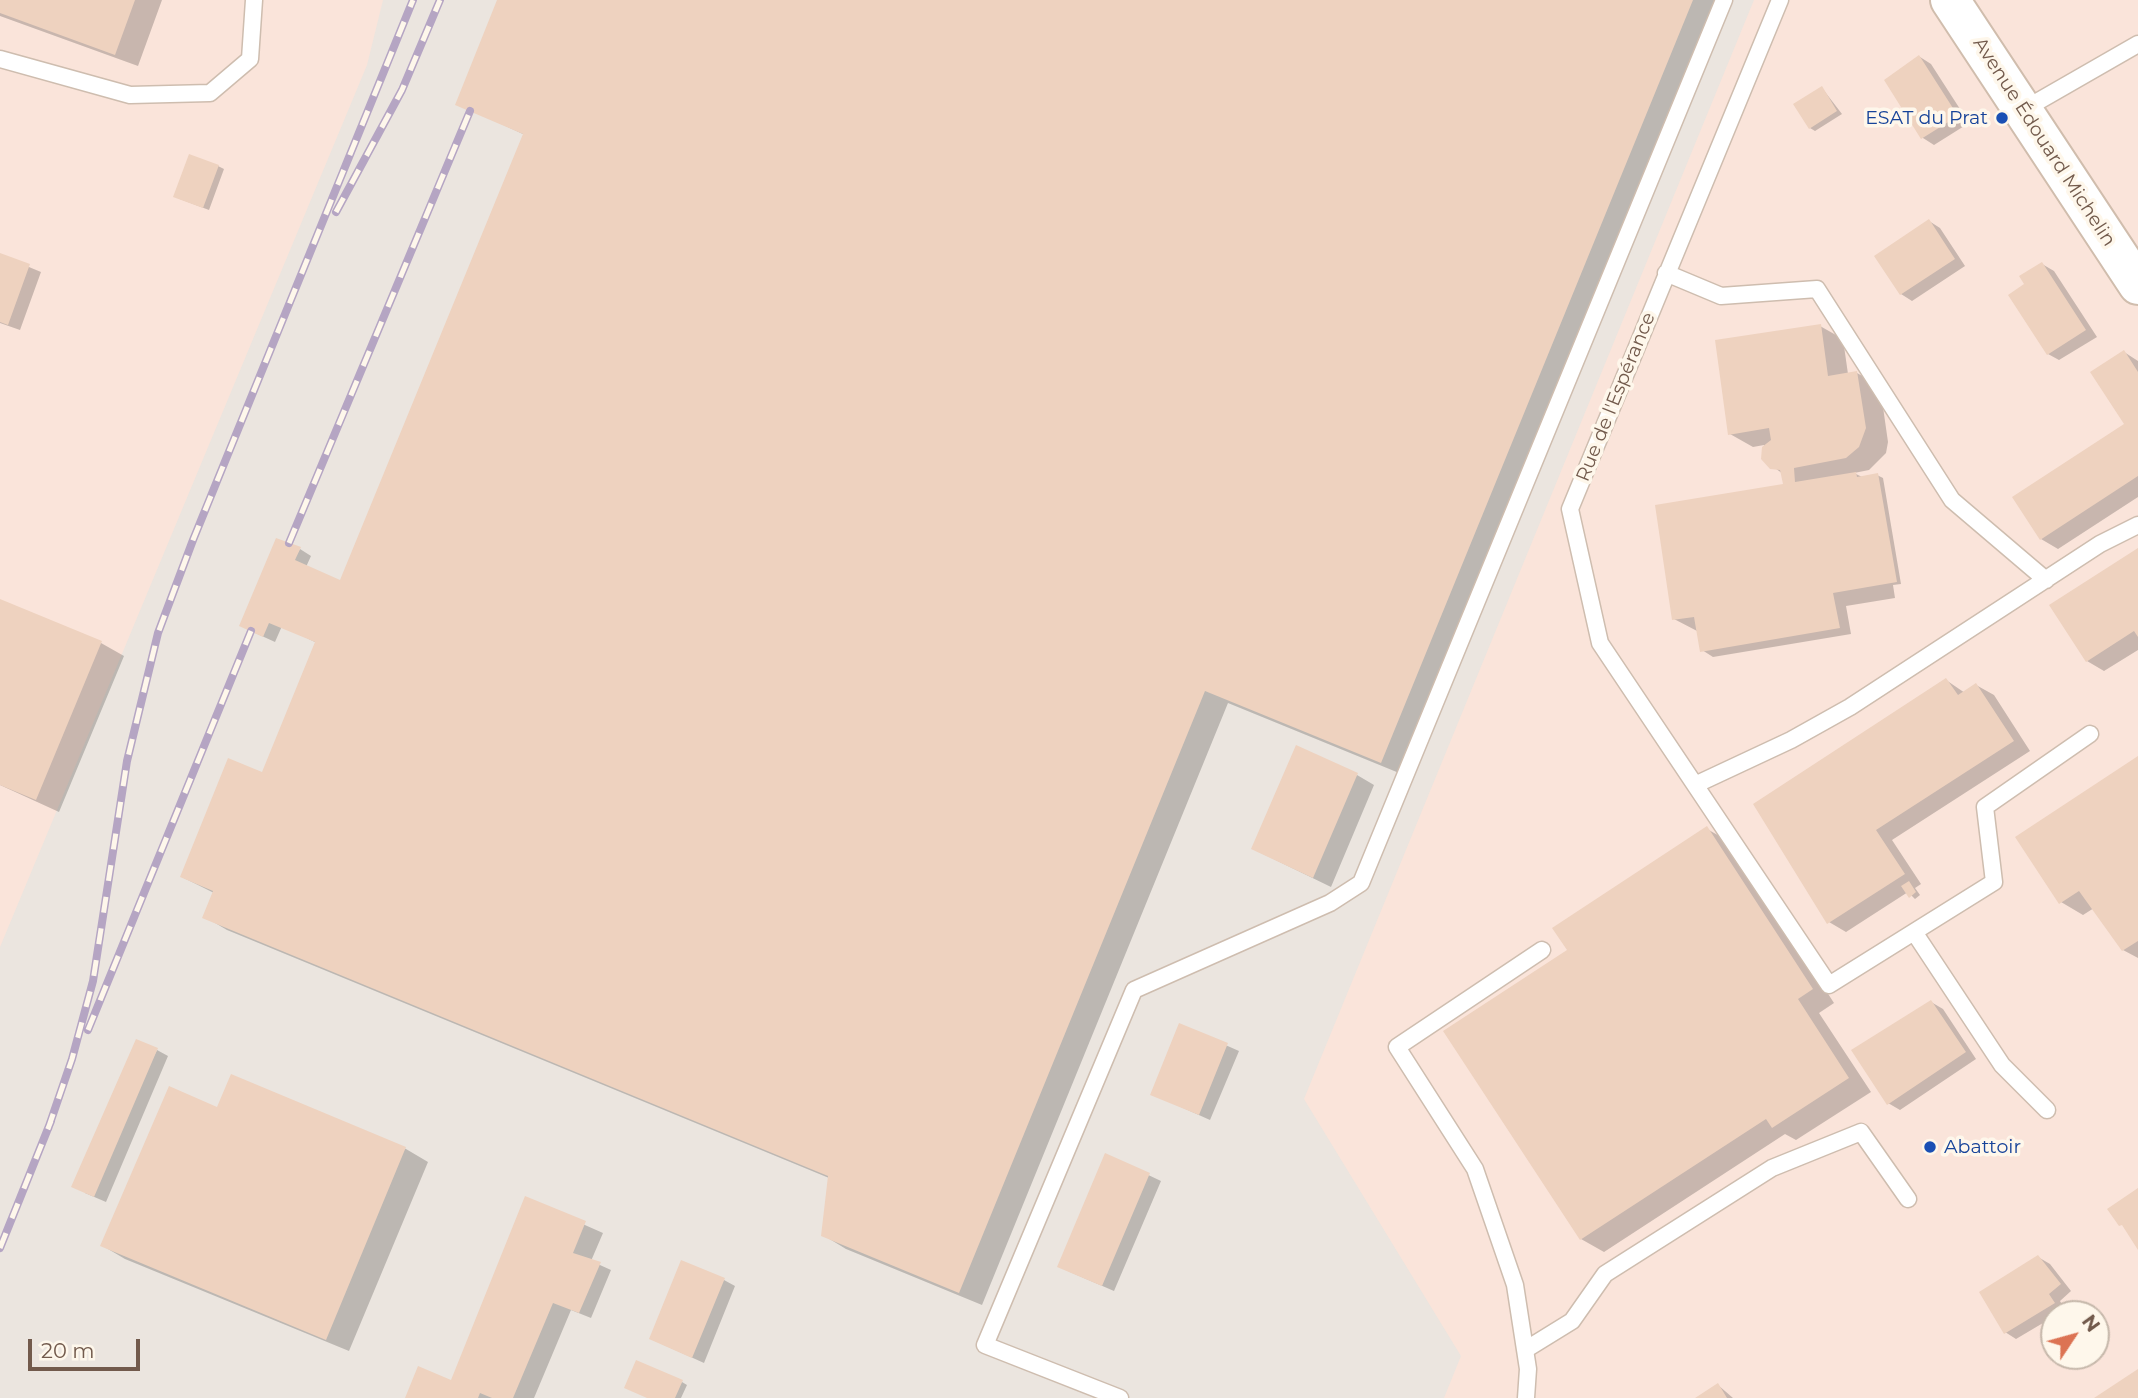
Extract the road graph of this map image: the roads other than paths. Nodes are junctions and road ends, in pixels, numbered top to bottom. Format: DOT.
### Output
graph roads {
  1 [pos="254,0"];
  2 [pos="1724,0"];
  3 [pos="1780,0"];
  4 [pos="1950,0"];
  5 [pos="2138,44"];
  6 [pos="0,59"];
  7 [pos="2023,110"];
  8 [pos="1666,273"];
  9 [pos="2138,285"];
  10 [pos="2138,525"];
  11 [pos="2046,580"];
  12 [pos="2090,734"];
  13 [pos="1697,784"];
  14 [pos="1914,932"];
  15 [pos="1542,950"];
  16 [pos="2047,1110"];
  17 [pos="1908,1199"];
  18 [pos="1525,1350"];
  19 [pos="1120,1398"];
  20 [pos="1526,1398"];
  1 -- 6 [label="lane"];
  2 -- 19 [label="lane"];
  3 -- 8 [label="lane, Rue de l'Espérance"];
  4 -- 7 [label="main road, Avenue Édouard Michelin"];
  5 -- 7 [label="lane"];
  7 -- 9 [label="main road, Avenue Édouard Michelin"];
  8 -- 11 [label="lane"];
  8 -- 13 [label="lane, Rue de l'Espérance"];
  10 -- 11 [label="lane"];
  11 -- 13 [label="lane"];
  12 -- 14 [label="lane"];
  13 -- 14 [label="lane, Rue de l'Espérance"];
  14 -- 16 [label="lane"];
  15 -- 18 [label="lane"];
  17 -- 18 [label="lane"];
  18 -- 20 [label="lane"];
}
